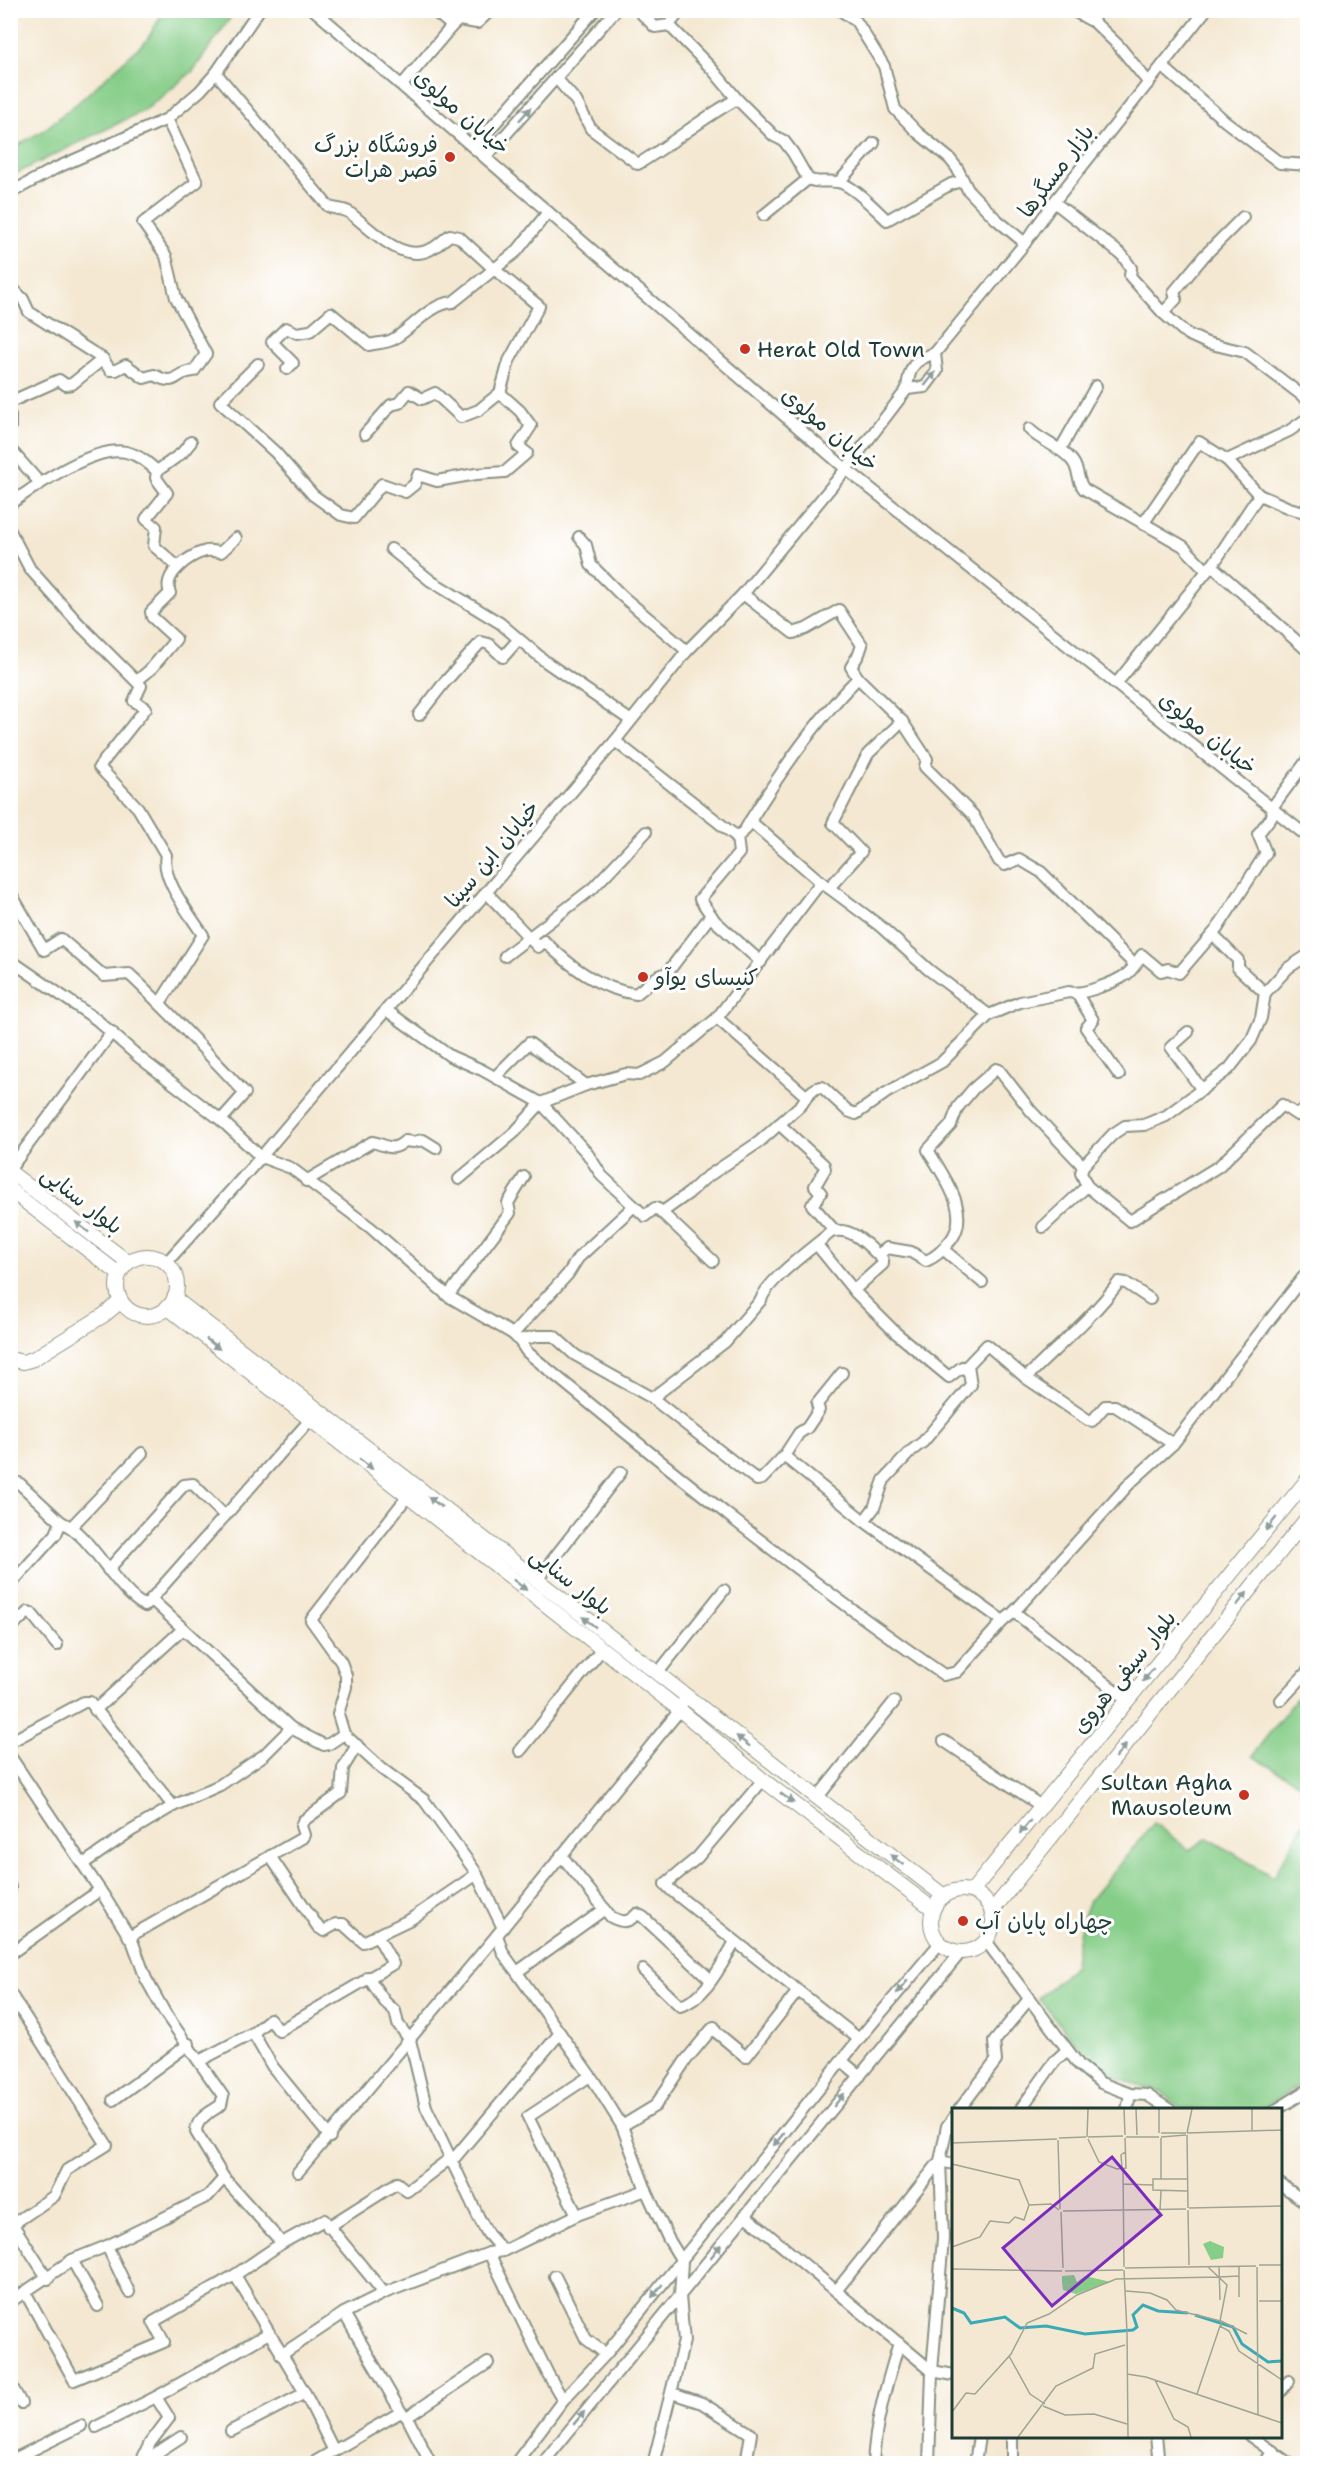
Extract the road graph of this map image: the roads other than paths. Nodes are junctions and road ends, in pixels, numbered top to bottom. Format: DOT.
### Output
graph roads {
  1 [pos="259,10"];
  2 [pos="314,10"];
  3 [pos="433,10"];
  4 [pos="491,10"];
  5 [pos="595,10"];
  6 [pos="616,10"];
  7 [pos="638,10"];
  8 [pos="681,10"];
  9 [pos="840,10"];
  10 [pos="1072,10"];
  11 [pos="1206,10"];
  12 [pos="669,25"];
  13 [pos="452,26"];
  14 [pos="1162,66"];
  15 [pos="216,72"];
  16 [pos="556,78"];
  17 [pos="1149,83"];
  18 [pos="402,86"];
  19 [pos="737,99"];
  20 [pos="167,119"];
  21 [pos="874,143"];
  22 [pos="474,147"];
  23 [pos="486,157"];
  24 [pos="1308,165"];
  25 [pos="808,179"];
  26 [pos="962,181"];
  27 [pos="839,182"];
  28 [pos="10,193"];
  29 [pos="1054,202"];
  30 [pos="548,212"];
  31 [pos="764,215"];
  32 [pos="1243,217"];
  33 [pos="1025,243"];
  34 [pos="494,269"];
  35 [pos="10,286"];
  36 [pos="1163,313"];
  37 [pos="935,353"];
  38 [pos="103,359"];
  39 [pos="258,364"];
  40 [pos="287,369"];
  41 [pos="1096,386"];
  42 [pos="907,389"];
  43 [pos="500,393"];
  44 [pos="1308,400"];
  45 [pos="10,402"];
  46 [pos="10,415"];
  47 [pos="1308,418"];
  48 [pos="10,427"];
  49 [pos="1029,429"];
  50 [pos="365,434"];
  51 [pos="190,442"];
  52 [pos="10,449"];
  53 [pos="1060,450"];
  54 [pos="1227,460"];
  55 [pos="846,470"];
  56 [pos="158,471"];
  57 [pos="39,482"];
  58 [pos="1259,495"];
  59 [pos="10,504"];
  60 [pos="1308,513"];
  61 [pos="1143,524"];
  62 [pos="10,531"];
  63 [pos="579,537"];
  64 [pos="236,538"];
  65 [pos="391,549"];
  66 [pos="178,567"];
  67 [pos="1209,568"];
  68 [pos="743,594"];
  69 [pos="518,640"];
  70 [pos="687,651"];
  71 [pos="1308,651"];
  72 [pos="858,678"];
  73 [pos="138,680"];
  74 [pos="1116,684"];
  75 [pos="419,715"];
  76 [pos="630,720"];
  77 [pos="902,721"];
  78 [pos="615,741"];
  79 [pos="1308,759"];
  80 [pos="1273,810"];
  81 [pos="750,821"];
  82 [pos="646,832"];
  83 [pos="737,837"];
  84 [pos="1308,837"];
  85 [pos="825,885"];
  86 [pos="10,892"];
  87 [pos="486,892"];
  88 [pos="711,915"];
  89 [pos="1213,935"];
  90 [pos="528,937"];
  91 [pos="1308,955"];
  92 [pos="505,956"];
  93 [pos="10,960"];
  94 [pos="761,962"];
  95 [pos="1135,965"];
  96 [pos="1265,993"];
  97 [pos="1077,994"];
  98 [pos="160,1003"];
  99 [pos="386,1010"];
  100 [pos="989,1016"];
  101 [pos="717,1018"];
  102 [pos="112,1032"];
  103 [pos="1188,1032"];
  104 [pos="1119,1075"];
  105 [pos="495,1077"];
  106 [pos="585,1085"];
  107 [pos="1202,1090"];
  108 [pos="806,1096"];
  109 [pos="542,1103"];
  110 [pos="1308,1106"];
  111 [pos="220,1120"];
  112 [pos="779,1124"];
  113 [pos="436,1148"];
  114 [pos="261,1157"];
  115 [pos="1083,1166"];
  116 [pos="10,1170"];
  117 [pos="524,1177"];
  118 [pos="459,1179"];
  119 [pos="306,1181"];
  120 [pos="1088,1186"];
  121 [pos="10,1190"];
  122 [pos="634,1206"];
  123 [pos="661,1213"];
  124 [pos="1043,1227"];
  125 [pos="835,1231"];
  126 [pos="816,1245"];
  127 [pos="944,1250"];
  128 [pos="878,1255"];
  129 [pos="713,1261"];
  130 [pos="128,1263"];
  131 [pos="166,1263"];
  132 [pos="1308,1271"];
  133 [pos="119,1274"];
  134 [pos="982,1282"];
  135 [pos="854,1290"];
  136 [pos="448,1296"];
  137 [pos="1150,1299"];
  138 [pos="121,1301"];
  139 [pos="170,1303"];
  140 [pos="516,1337"];
  141 [pos="10,1359"];
  142 [pos="968,1371"];
  143 [pos="842,1373"];
  144 [pos="1026,1378"];
  145 [pos="652,1398"];
  146 [pos="310,1420"];
  147 [pos="1173,1444"];
  148 [pos="142,1453"];
  149 [pos="784,1456"];
  150 [pos="621,1472"];
  151 [pos="1308,1479"];
  152 [pos="19,1483"];
  153 [pos="407,1497"];
  154 [pos="225,1516"];
  155 [pos="1308,1517"];
  156 [pos="864,1521"];
  157 [pos="67,1524"];
  158 [pos="108,1570"];
  159 [pos="536,1581"];
  160 [pos="10,1585"];
  161 [pos="724,1590"];
  162 [pos="151,1599"];
  163 [pos="1014,1612"];
  164 [pos="10,1618"];
  165 [pos="1003,1621"];
  166 [pos="183,1629"];
  167 [pos="57,1644"];
  168 [pos="1170,1648"];
  169 [pos="602,1649"];
  170 [pos="1190,1664"];
  171 [pos="1308,1671"];
  172 [pos="657,1674"];
  173 [pos="685,1696"];
  174 [pos="1127,1700"];
  175 [pos="1281,1700"];
  176 [pos="894,1702"];
  177 [pos="95,1710"];
  178 [pos="680,1710"];
  179 [pos="291,1728"];
  180 [pos="344,1734"];
  181 [pos="944,1741"];
  182 [pos="10,1742"];
  183 [pos="357,1745"];
  184 [pos="520,1751"];
  185 [pos="10,1756"];
  186 [pos="763,1780"];
  187 [pos="817,1798"];
  188 [pos="173,1806"];
  189 [pos="1041,1806"];
  190 [pos="561,1855"];
  191 [pos="270,1856"];
  192 [pos="83,1864"];
  193 [pos="477,1874"];
  194 [pos="100,1890"];
  195 [pos="972,1891"];
  196 [pos="944,1896"];
  197 [pos="605,1910"];
  198 [pos="933,1910"];
  199 [pos="992,1911"];
  200 [pos="500,1932"];
  201 [pos="377,1935"];
  202 [pos="129,1937"];
  203 [pos="986,1941"];
  204 [pos="735,1942"];
  205 [pos="940,1943"];
  206 [pos="961,1952"];
  207 [pos="10,1954"];
  208 [pos="643,1970"];
  209 [pos="518,1972"];
  210 [pos="368,1977"];
  211 [pos="711,1980"];
  212 [pos="798,1991"];
  213 [pos="10,1993"];
  214 [pos="1029,1999"];
  215 [pos="253,2033"];
  216 [pos="560,2033"];
  217 [pos="859,2039"];
  218 [pos="410,2040"];
  219 [pos="189,2044"];
  220 [pos="1067,2050"];
  221 [pos="199,2061"];
  222 [pos="842,2061"];
  223 [pos="590,2076"];
  224 [pos="860,2076"];
  225 [pos="1308,2090"];
  226 [pos="1130,2094"];
  227 [pos="113,2100"];
  228 [pos="960,2108"];
  229 [pos="1021,2108"];
  230 [pos="1127,2108"];
  231 [pos="1168,2108"];
  232 [pos="1278,2108"];
  233 [pos="952,2120"];
  234 [pos="622,2126"];
  235 [pos="330,2137"];
  236 [pos="452,2161"];
  237 [pos="940,2161"];
  238 [pos="952,2164"];
  239 [pos="298,2172"];
  240 [pos="224,2178"];
  241 [pos="1282,2185"];
  242 [pos="646,2190"];
  243 [pos="1308,2204"];
  244 [pos="577,2215"];
  245 [pos="745,2215"];
  246 [pos="11,2223"];
  247 [pos="328,2227"];
  248 [pos="282,2243"];
  249 [pos="107,2246"];
  250 [pos="502,2251"];
  251 [pos="489,2253"];
  252 [pos="72,2260"];
  253 [pos="682,2261"];
  254 [pos="235,2276"];
  255 [pos="555,2276"];
  256 [pos="48,2278"];
  257 [pos="836,2291"];
  258 [pos="25,2292"];
  259 [pos="129,2292"];
  260 [pos="384,2293"];
  261 [pos="680,2296"];
  262 [pos="10,2302"];
  263 [pos="98,2306"];
  264 [pos="345,2313"];
  265 [pos="269,2333"];
  266 [pos="899,2343"];
  267 [pos="606,2354"];
  268 [pos="281,2355"];
  269 [pos="488,2363"];
  270 [pos="932,2371"];
  271 [pos="952,2375"];
  272 [pos="1289,2381"];
  273 [pos="10,2383"];
  274 [pos="1282,2391"];
  275 [pos="305,2393"];
  276 [pos="672,2393"];
  277 [pos="156,2397"];
  278 [pos="563,2400"];
  279 [pos="21,2403"];
  280 [pos="404,2414"];
  281 [pos="81,2426"];
  282 [pos="96,2427"];
  283 [pos="231,2431"];
  284 [pos="181,2437"];
  285 [pos="979,2438"];
  286 [pos="1012,2438"];
  287 [pos="1156,2438"];
  288 [pos="1253,2438"];
  289 [pos="334,2451"];
  290 [pos="1273,2451"];
  291 [pos="10,2461"];
  292 [pos="140,2463"];
  293 [pos="311,2463"];
  294 [pos="431,2463"];
  295 [pos="515,2463"];
  296 [pos="542,2463"];
  297 [pos="653,2463"];
  298 [pos="746,2463"];
  299 [pos="873,2463"];
  300 [pos="928,2463"];
  301 [pos="975,2463"];
  302 [pos="1012,2463"];
  303 [pos="1159,2463"];
  304 [pos="1264,2463"];
  305 [pos="1290,2463"];
  1 -- 15 [label="street"];
  2 -- 18 [label="street, خیابان مولوی"];
  3 -- 13 [label="street"];
  4 -- 13 [label="street"];
  5 -- 22 [label="street"];
  6 -- 16 [label="street"];
  7 -- 12 [label="street"];
  8 -- 12 [label="street"];
  9 -- 26 [label="street"];
  10 -- 17 [label="street"];
  11 -- 14 [label="street, بازار مسگرها"];
  12 -- 19 [label="street"];
  13 -- 18 [label="street"];
  14 -- 17 [label="street, بازار مسگرها"];
  14 -- 24 [label="street"];
  15 -- 20 [label="street"];
  15 -- 34 [label="street"];
  16 -- 19 [label="street"];
  23 -- 16 [label="street, one-way"];
  17 -- 29 [label="street, بازار مسگرها"];
  18 -- 22 [label="street, خیابان مولوی"];
  19 -- 25 [label="street"];
  20 -- 28 [label="street"];
  20 -- 38 [label="street"];
  21 -- 27 [label="street"];
  22 -- 23 [label="street, خیابان مولوی"];
  23 -- 30 [label="street, خیابان مولوی"];
  25 -- 27 [label="street"];
  25 -- 31 [label="street"];
  26 -- 27 [label="street"];
  26 -- 33 [label="street"];
  29 -- 33 [label="street, بازار مسگرها"];
  29 -- 36 [label="street"];
  30 -- 34 [label="street"];
  30 -- 55 [label="street, خیابان مولوی"];
  32 -- 36 [label="street"];
  33 -- 37 [label="street, بازار مسگرها"];
  34 -- 40 [label="street"];
  34 -- 43 [label="street"];
  35 -- 38 [label="street"];
  36 -- 44 [label="street"];
  37 -- 42 [label="street, بازار مسگرها"];
  42 -- 37 [label="street, بازار مسگرها, one-way"];
  38 -- 45 [label="street"];
  39 -- 43 [label="street"];
  41 -- 53 [label="street"];
  42 -- 55 [label="street, بازار مسگرها"];
  43 -- 50 [label="street"];
  46 -- 48 [label="street"];
  47 -- 54 [label="street"];
  49 -- 53 [label="street"];
  51 -- 56 [label="street"];
  52 -- 57 [label="street"];
  53 -- 61 [label="street"];
  54 -- 58 [label="street"];
  54 -- 61 [label="street"];
  55 -- 68 [label="street, خیابان ابن سینا"];
  55 -- 74 [label="street, خیابان مولوی"];
  56 -- 57 [label="street"];
  56 -- 66 [label="street"];
  57 -- 59 [label="street"];
  58 -- 60 [label="street"];
  58 -- 67 [label="street"];
  61 -- 67 [label="street"];
  62 -- 73 [label="street"];
  63 -- 70 [label="street"];
  64 -- 66 [label="street"];
  65 -- 69 [label="street"];
  66 -- 73 [label="street"];
  67 -- 71 [label="street"];
  67 -- 74 [label="street"];
  68 -- 70 [label="street, خیابان ابن سینا"];
  68 -- 72 [label="street"];
  69 -- 75 [label="street"];
  69 -- 76 [label="street"];
  70 -- 76 [label="street, خیابان ابن سینا"];
  72 -- 77 [label="street"];
  72 -- 81 [label="street"];
  73 -- 98 [label="street"];
  74 -- 80 [label="street, خیابان مولوی"];
  76 -- 78 [label="street, خیابان ابن سینا"];
  77 -- 85 [label="street"];
  77 -- 95 [label="street"];
  78 -- 83 [label="street"];
  78 -- 87 [label="street, خیابان ابن سینا"];
  79 -- 80 [label="street"];
  80 -- 84 [label="street, خیابان مولوی"];
  80 -- 89 [label="street"];
  81 -- 83 [label="street"];
  81 -- 85 [label="street"];
  82 -- 90 [label="street"];
  83 -- 88 [label="street"];
  85 -- 94 [label="street"];
  85 -- 100 [label="street"];
  86 -- 98 [label="street"];
  87 -- 90 [label="street"];
  87 -- 99 [label="street, خیابان ابن سینا"];
  88 -- 90 [label="street"];
  88 -- 94 [label="street"];
  89 -- 95 [label="street"];
  89 -- 96 [label="street"];
  90 -- 92 [label="street"];
  91 -- 96 [label="street"];
  93 -- 102 [label="street"];
  94 -- 101 [label="street"];
  95 -- 97 [label="street"];
  96 -- 107 [label="street"];
  97 -- 100 [label="street"];
  97 -- 104 [label="street"];
  98 -- 111 [label="street"];
  99 -- 105 [label="street"];
  99 -- 114 [label="street, خیابان ابن سینا"];
  100 -- 108 [label="street"];
  101 -- 106 [label="street"];
  101 -- 108 [label="street"];
  102 -- 111 [label="street"];
  102 -- 116 [label="street"];
  103 -- 107 [label="street"];
  105 -- 106 [label="street"];
  105 -- 109 [label="street"];
  106 -- 109 [label="street"];
  107 -- 115 [label="street"];
  108 -- 112 [label="street"];
  109 -- 118 [label="street"];
  109 -- 122 [label="street"];
  110 -- 120 [label="street"];
  111 -- 114 [label="street"];
  112 -- 123 [label="street"];
  112 -- 125 [label="street"];
  113 -- 119 [label="street"];
  114 -- 119 [label="street"];
  114 -- 131 [label="street, خیابان ابن سینا"];
  115 -- 120 [label="street"];
  115 -- 127 [label="street"];
  130 -- 116 [label="main road, بلوار سنایی, one-way"];
  117 -- 136 [label="street"];
  119 -- 136 [label="street"];
  120 -- 124 [label="street"];
  121 -- 133 [label="main road, بلوار سنایی"];
  122 -- 123 [label="street"];
  122 -- 140 [label="street"];
  123 -- 129 [label="street"];
  125 -- 126 [label="street"];
  125 -- 128 [label="street"];
  126 -- 135 [label="street"];
  126 -- 145 [label="street"];
  127 -- 128 [label="street"];
  127 -- 134 [label="street"];
  128 -- 135 [label="street"];
  130 -- 131 [label="main road"];
  130 -- 133 [label="main road"];
  131 -- 139 [label="main road"];
  132 -- 147 [label="street"];
  133 -- 138 [label="main road"];
  135 -- 142 [label="street"];
  136 -- 140 [label="street"];
  137 -- 144 [label="street"];
  138 -- 139 [label="main road"];
  138 -- 141 [label="main road"];
  139 -- 146 [label="main road, بلوار سنایی, one-way"];
  159 -- 139 [label="main road, بلوار سنایی, one-way"];
  140 -- 145 [label="street"];
  140 -- 165 [label="street"];
  142 -- 144 [label="street"];
  142 -- 156 [label="street"];
  143 -- 149 [label="street"];
  144 -- 147 [label="street"];
  145 -- 149 [label="street"];
  146 -- 153 [label="main road, بلوار سنایی, one-way"];
  146 -- 154 [label="street"];
  147 -- 163 [label="street"];
  148 -- 157 [label="street"];
  149 -- 156 [label="street"];
  150 -- 159 [label="street"];
  151 -- 168 [label="main road, بلوار سیفی هروی, one-way"];
  152 -- 157 [label="street"];
  153 -- 169 [label="main road, بلوار سنایی, one-way"];
  153 -- 180 [label="street"];
  154 -- 158 [label="street"];
  154 -- 162 [label="street"];
  170 -- 155 [label="main road, بلوار سیفی هروی, one-way"];
  156 -- 165 [label="street"];
  157 -- 158 [label="street"];
  157 -- 160 [label="street"];
  158 -- 162 [label="street"];
  172 -- 159 [label="main road, بلوار سنایی, one-way"];
  161 -- 172 [label="street"];
  162 -- 166 [label="street"];
  163 -- 165 [label="street"];
  163 -- 174 [label="street"];
  164 -- 167 [label="street"];
  166 -- 177 [label="street"];
  166 -- 179 [label="street"];
  168 -- 170 [label="main road"];
  168 -- 174 [label="main road, بلوار سیفی هروی, one-way"];
  169 -- 178 [label="main road, بلوار سنایی"];
  169 -- 184 [label="street"];
  199 -- 170 [label="main road, بلوار سیفی هروی, one-way"];
  171 -- 175 [label="street"];
  172 -- 173 [label="main road, بلوار سنایی"];
  173 -- 178 [label="street"];
  187 -- 173 [label="main road, بلوار سنایی, one-way"];
  174 -- 189 [label="main road, بلوار سیفی هروی"];
  176 -- 187 [label="street"];
  177 -- 182 [label="street"];
  177 -- 188 [label="street"];
  178 -- 186 [label="main road, بلوار سنایی"];
  178 -- 190 [label="street"];
  179 -- 180 [label="street"];
  179 -- 188 [label="street"];
  180 -- 183 [label="street"];
  181 -- 189 [label="street"];
  183 -- 191 [label="street"];
  183 -- 193 [label="street"];
  185 -- 192 [label="street"];
  186 -- 198 [label="main road, بلوار سنایی, one-way"];
  186 -- 204 [label="street"];
  196 -- 187 [label="main road, بلوار سنایی, one-way"];
  188 -- 192 [label="street"];
  189 -- 195 [label="main road, بلوار سیفی هروی, one-way"];
  190 -- 197 [label="street"];
  190 -- 200 [label="street"];
  191 -- 201 [label="street"];
  191 -- 202 [label="street"];
  192 -- 194 [label="street"];
  193 -- 200 [label="street"];
  193 -- 201 [label="street"];
  194 -- 202 [label="street"];
  194 -- 207 [label="street"];
  195 -- 196 [label="main road"];
  195 -- 199 [label="main road"];
  196 -- 198 [label="main road"];
  197 -- 209 [label="street"];
  197 -- 211 [label="street"];
  198 -- 205 [label="main road"];
  199 -- 203 [label="main road"];
  200 -- 209 [label="street"];
  200 -- 218 [label="street"];
  201 -- 210 [label="street"];
  202 -- 219 [label="street"];
  203 -- 206 [label="main road"];
  203 -- 214 [label="street"];
  204 -- 211 [label="street"];
  204 -- 212 [label="street"];
  205 -- 206 [label="main road"];
  205 -- 217 [label="street, one-way"];
  206 -- 224 [label="street"];
  208 -- 211 [label="street"];
  209 -- 216 [label="street"];
  210 -- 215 [label="street"];
  210 -- 218 [label="street"];
  212 -- 217 [label="street"];
  212 -- 234 [label="street"];
  213 -- 246 [label="street"];
  214 -- 220 [label="street"];
  214 -- 228 [label="street"];
  215 -- 221 [label="street"];
  215 -- 235 [label="street"];
  216 -- 223 [label="street"];
  216 -- 236 [label="street"];
  217 -- 222 [label="street"];
  218 -- 235 [label="street"];
  218 -- 236 [label="street"];
  219 -- 221 [label="street"];
  219 -- 227 [label="street"];
  220 -- 226 [label="street"];
  220 -- 229 [label="street"];
  221 -- 240 [label="street"];
  222 -- 224 [label="street"];
  222 -- 253 [label="street, one-way"];
  223 -- 234 [label="street"];
  223 -- 244 [label="street"];
  245 -- 224 [label="street, one-way"];
  225 -- 232 [label="street"];
  226 -- 230 [label="street"];
  226 -- 231 [label="street"];
  233 -- 237 [label="street"];
  234 -- 242 [label="street"];
  235 -- 239 [label="street"];
  236 -- 247 [label="street"];
  236 -- 250 [label="street"];
  237 -- 238 [label="street"];
  237 -- 257 [label="street"];
  237 -- 270 [label="street"];
  240 -- 248 [label="street"];
  240 -- 249 [label="street"];
  241 -- 243 [label="street"];
  242 -- 244 [label="street"];
  242 -- 253 [label="street"];
  244 -- 250 [label="street"];
  245 -- 257 [label="street"];
  261 -- 245 [label="street, one-way"];
  246 -- 256 [label="street"];
  247 -- 248 [label="street"];
  247 -- 260 [label="street"];
  248 -- 254 [label="street"];
  249 -- 252 [label="street"];
  249 -- 259 [label="street"];
  250 -- 251 [label="street"];
  251 -- 260 [label="street"];
  251 -- 278 [label="street"];
  252 -- 256 [label="street"];
  252 -- 263 [label="street"];
  253 -- 261 [label="street"];
  253 -- 267 [label="street, one-way"];
  254 -- 258 [label="street"];
  254 -- 265 [label="street"];
  255 -- 267 [label="street"];
  256 -- 258 [label="street"];
  257 -- 266 [label="street"];
  258 -- 262 [label="street"];
  260 -- 264 [label="street"];
  261 -- 276 [label="street"];
  296 -- 261 [label="street, one-way"];
  264 -- 268 [label="street"];
  264 -- 280 [label="street"];
  265 -- 268 [label="street"];
  265 -- 277 [label="street"];
  266 -- 270 [label="street"];
  266 -- 299 [label="street"];
  267 -- 278 [label="street"];
  268 -- 275 [label="street"];
  269 -- 280 [label="street"];
  270 -- 271 [label="street"];
  270 -- 300 [label="street"];
  272 -- 274 [label="street"];
  273 -- 279 [label="street"];
  275 -- 283 [label="street"];
  275 -- 289 [label="street"];
  276 -- 297 [label="street"];
  276 -- 298 [label="street"];
  277 -- 282 [label="street"];
  277 -- 292 [label="street"];
  278 -- 295 [label="street"];
  280 -- 289 [label="street"];
  280 -- 294 [label="street"];
  281 -- 291 [label="street"];
  284 -- 292 [label="street"];
  285 -- 301 [label="street"];
  286 -- 302 [label="street"];
  287 -- 303 [label="street"];
  288 -- 290 [label="street"];
  289 -- 293 [label="street"];
  290 -- 304 [label="street"];
  290 -- 305 [label="street"];
}
